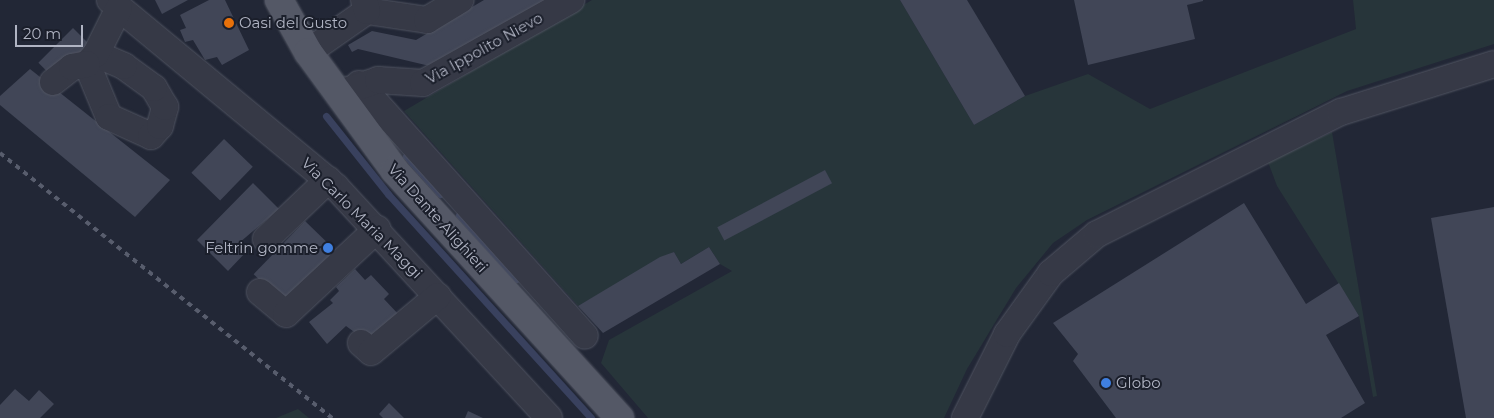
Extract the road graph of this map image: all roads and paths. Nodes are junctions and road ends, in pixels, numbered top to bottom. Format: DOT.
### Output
graph roads {
  1 [pos="279,0"];
  2 [pos="460,0"];
  3 [pos="571,0"];
  4 [pos="114,4"];
  5 [pos="365,6"];
  6 [pos="308,52"];
  7 [pos="92,59"];
  8 [pos="1494,64"];
  9 [pos="53,82"];
  10 [pos="348,90"];
  11 [pos="328,180"];
  12 [pos="377,229"];
  13 [pos="266,239"];
  14 [pos="260,292"];
  15 [pos="438,296"];
  16 [pos="585,336"];
  17 [pos="361,343"];
  18 [pos="535,413"];
  19 [pos="620,418"];
  20 [pos="965,418"];
  1 -- 6 [label="main road, Via Dante Alighieri"];
  2 -- 5 [label="street"];
  3 -- 10 [label="street, Via Ippolito Nievo"];
  4 -- 7 [label="street"];
  4 -- 11 [label="street, Via Carlo Maria Maggi"];
  5 -- 6 [label="street"];
  6 -- 10 [label="main road, Via Dante Alighieri"];
  7 -- 7 [label="street"];
  7 -- 9 [label="street"];
  8 -- 20 [label="street"];
  10 -- 16 [label="street"];
  10 -- 19 [label="main road, Via Dante Alighieri"];
  11 -- 12 [label="street, Via Carlo Maria Maggi"];
  11 -- 13 [label="street"];
  12 -- 14 [label="street"];
  12 -- 15 [label="street, Via Carlo Maria Maggi"];
  15 -- 17 [label="street"];
  15 -- 18 [label="street, Via Carlo Maria Maggi"];
}
